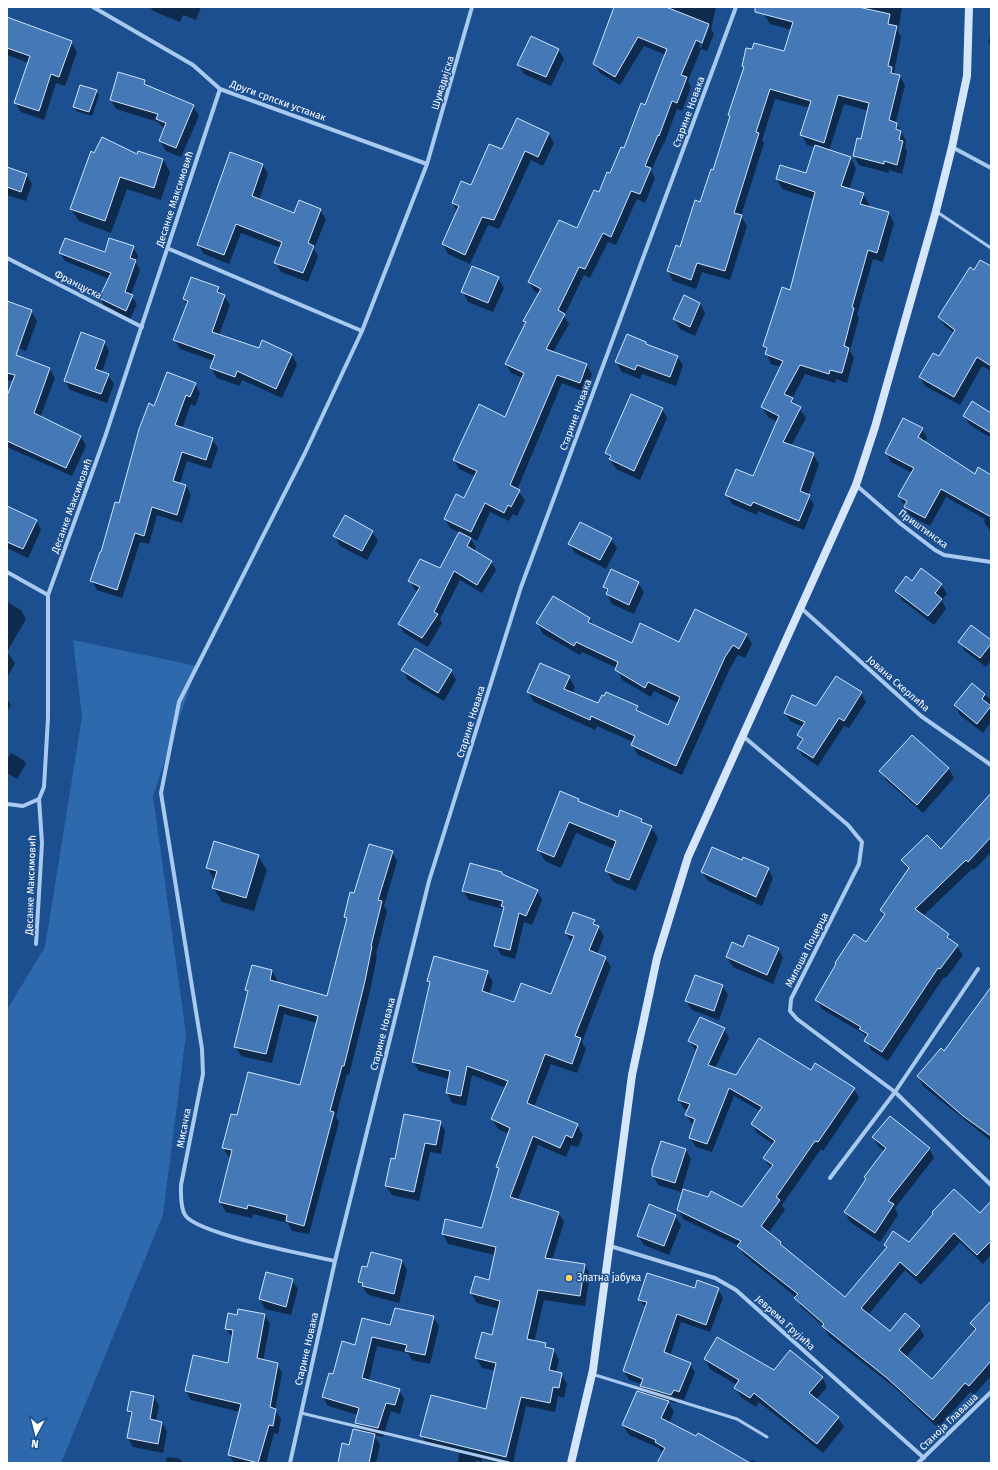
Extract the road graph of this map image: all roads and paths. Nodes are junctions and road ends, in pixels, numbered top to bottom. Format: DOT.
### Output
graph roads {
  1 [pos="93,7"];
  2 [pos="472,7"];
  3 [pos="736,7"];
  4 [pos="969,7"];
  5 [pos="220,89"];
  6 [pos="952,148"];
  7 [pos="427,164"];
  8 [pos="991,168"];
  9 [pos="936,211"];
  10 [pos="167,248"];
  11 [pos="991,248"];
  12 [pos="7,258"];
  13 [pos="142,327"];
  14 [pos="362,331"];
  15 [pos="856,485"];
  16 [pos="991,562"];
  17 [pos="7,572"];
  18 [pos="48,595"];
  19 [pos="800,608"];
  20 [pos="743,736"];
  21 [pos="991,765"];
  22 [pos="39,799"];
  23 [pos="7,804"];
  24 [pos="36,944"];
  25 [pos="978,968"];
  26 [pos="895,1092"];
  27 [pos="830,1178"];
  28 [pos="990,1183"];
  29 [pos="610,1246"];
  30 [pos="335,1261"];
  31 [pos="592,1374"];
  32 [pos="991,1392"];
  33 [pos="301,1413"];
  34 [pos="767,1437"];
  35 [pos="924,1458"];
  36 [pos="290,1463"];
  37 [pos="509,1463"];
  38 [pos="571,1463"];
  39 [pos="918,1463"];
  1 -- 5 [label="street, Други српски устанак"];
  2 -- 7 [label="street, Шумадијска"];
  3 -- 30 [label="street, Старине Новака"];
  4 -- 6 [label="main road"];
  5 -- 7 [label="street, Други српски устанак"];
  5 -- 10 [label="street, Десанке Максимовић"];
  6 -- 8 [label="street"];
  6 -- 9 [label="main road"];
  7 -- 14 [label="street, Шумадијска"];
  9 -- 11 [label="lane"];
  9 -- 15 [label="main road"];
  10 -- 13 [label="street, Десанке Максимовић"];
  10 -- 14 [label="street"];
  12 -- 13 [label="street, Француска"];
  13 -- 18 [label="street, Десанке Максимовић"];
  14 -- 30 [label="street, Мисачка"];
  15 -- 16 [label="street, Приштинска"];
  15 -- 19 [label="main road"];
  17 -- 18 [label="street"];
  18 -- 22 [label="street, Десанке Максимовић"];
  19 -- 20 [label="main road"];
  19 -- 21 [label="street, Јована Скерлића"];
  20 -- 26 [label="street, Милоша Поцерца"];
  20 -- 29 [label="main road"];
  22 -- 23 [label="street"];
  22 -- 24 [label="street, Десанке Максимовић"];
  25 -- 26 [label="street"];
  26 -- 27 [label="street"];
  26 -- 28 [label="street, Милоша Поцерца"];
  29 -- 31 [label="main road"];
  29 -- 35 [label="street, Јеврема Грујића"];
  30 -- 33 [label="street, Старине Новака"];
  31 -- 34 [label="lane"];
  31 -- 38 [label="main road"];
  32 -- 35 [label="street, Станоја Главаша"];
  33 -- 36 [label="street, Старине Новака"];
  33 -- 37 [label="lane"];
  35 -- 39 [label="street, Станоја Главаша"];
}
